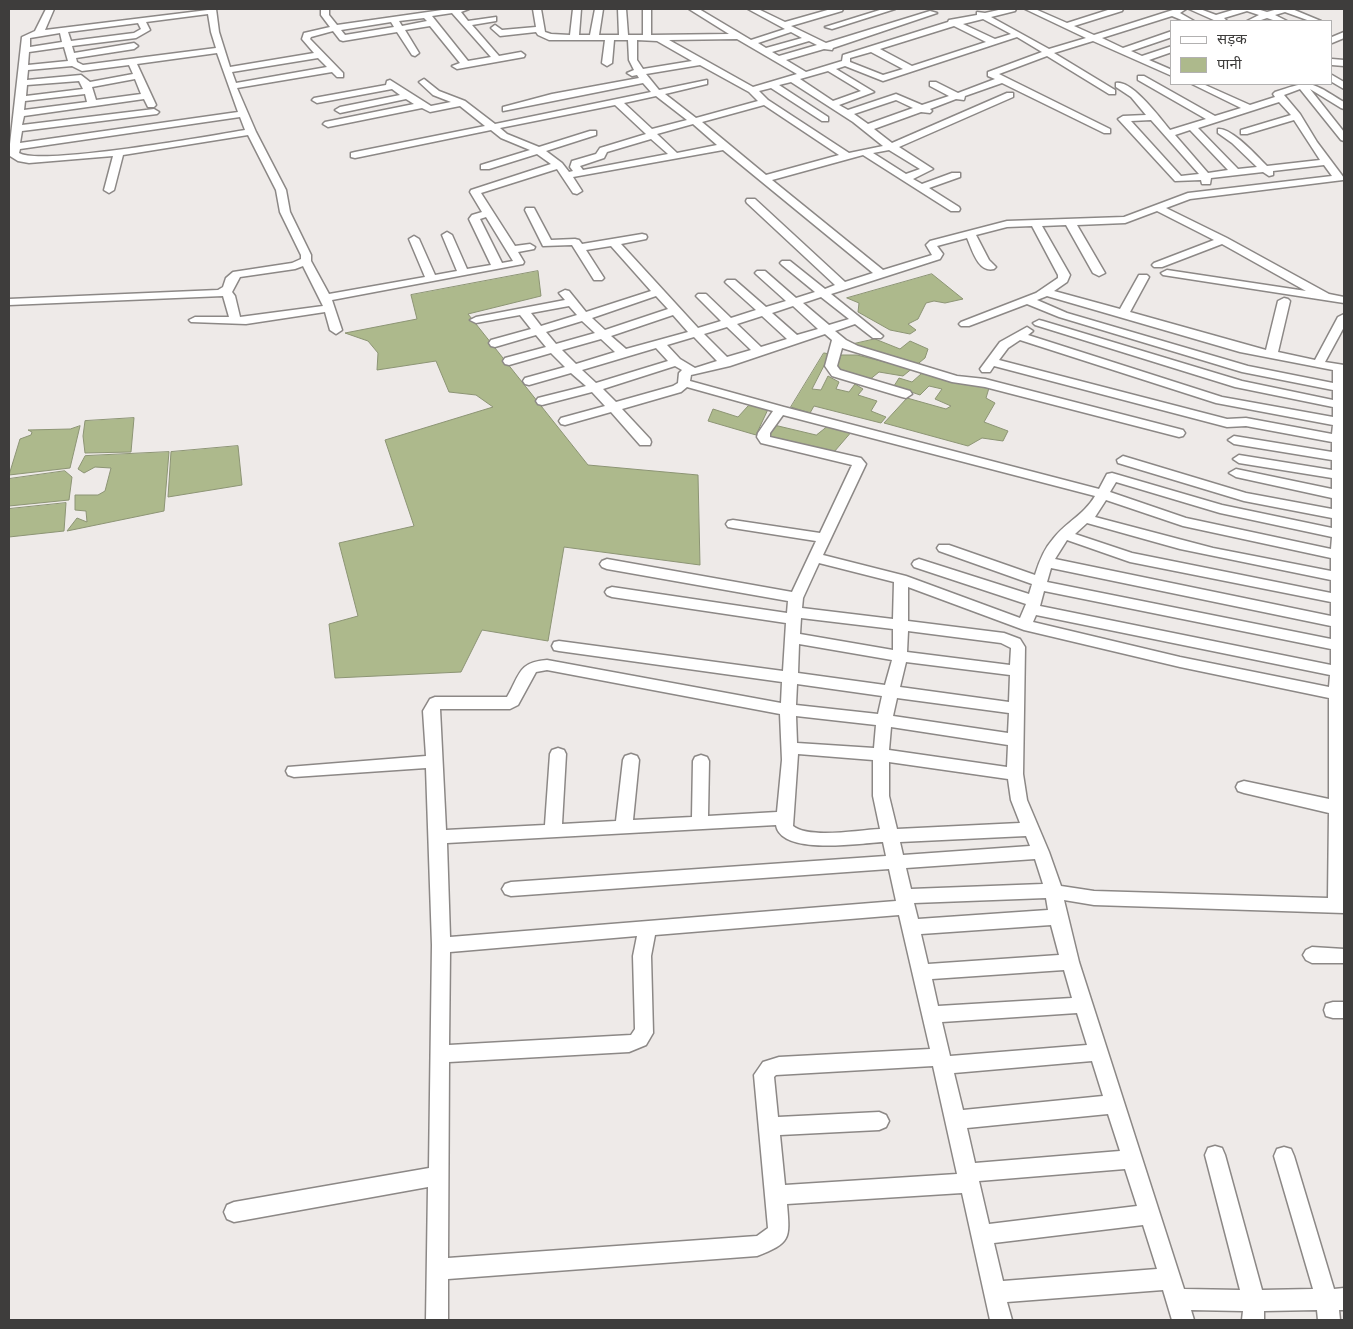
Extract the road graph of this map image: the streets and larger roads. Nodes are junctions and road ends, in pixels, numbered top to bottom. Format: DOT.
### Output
graph roads {
  1 [pos="50,9"];
  2 [pos="325,9"];
  3 [pos="465,9"];
  4 [pos="537,9"];
  5 [pos="577,9"];
  6 [pos="599,9"];
  7 [pos="622,9"];
  8 [pos="647,9"];
  9 [pos="714,9"];
  10 [pos="752,9"];
  11 [pos="839,9"];
  12 [pos="891,9"];
  13 [pos="970,9"];
  14 [pos="1012,9"];
  15 [pos="1029,9"];
  16 [pos="1119,9"];
  17 [pos="1163,9"];
  18 [pos="1183,9"];
  19 [pos="1193,9"];
  20 [pos="1244,9"];
  21 [pos="1250,9"];
  22 [pos="212,10"];
  23 [pos="454,10"];
  24 [pos="696,11"];
  25 [pos="929,11"];
  26 [pos="1173,13"];
  27 [pos="426,14"];
  28 [pos="1267,15"];
  29 [pos="984,16"];
  30 [pos="810,17"];
  31 [pos="393,18"];
  32 [pos="141,20"];
  33 [pos="1188,20"];
  34 [pos="1220,20"];
  35 [pos="1254,20"];
  36 [pos="1280,20"];
  37 [pos="1315,20"];
  38 [pos="433,23"];
  39 [pos="955,23"];
  40 [pos="466,24"];
  41 [pos="1066,26"];
  42 [pos="789,27"];
  43 [pos="830,27"];
  44 [pos="336,28"];
  45 [pos="399,29"];
  46 [pos="540,29"];
  47 [pos="63,30"];
  48 [pos="39,33"];
  49 [pos="1019,34"];
  50 [pos="1170,35"];
  51 [pos="739,36"];
  52 [pos="574,37"];
  53 [pos="594,37"];
  54 [pos="610,37"];
  55 [pos="1093,37"];
  56 [pos="628,38"];
  57 [pos="647,38"];
  58 [pos="658,38"];
  59 [pos="810,38"];
  60 [pos="852,38"];
  61 [pos="994,42"];
  62 [pos="750,43"];
  63 [pos="68,45"];
  64 [pos="134,46"];
  65 [pos="824,46"];
  66 [pos="872,49"];
  67 [pos="24,50"];
  68 [pos="221,50"];
  69 [pos="1170,50"];
  70 [pos="765,51"];
  71 [pos="1123,51"];
  72 [pos="1049,52"];
  73 [pos="415,53"];
  74 [pos="320,55"];
  75 [pos="521,55"];
  76 [pos="497,59"];
  77 [pos="1142,59"];
  78 [pos="72,60"];
  79 [pos="779,60"];
  80 [pos="846,60"];
  81 [pos="132,62"];
  82 [pos="701,62"];
  83 [pos="607,63"];
  84 [pos="23,68"];
  85 [pos="829,68"];
  86 [pos="911,69"];
  87 [pos="227,70"];
  88 [pos="1169,70"];
  89 [pos="805,75"];
  90 [pos="138,76"];
  91 [pos="643,76"];
  92 [pos="1141,78"];
  93 [pos="793,79"];
  94 [pos="1333,79"];
  95 [pos="1002,80"];
  96 [pos="424,82"];
  97 [pos="704,82"];
  98 [pos="574,83"];
  99 [pos="22,84"];
  100 [pos="934,84"];
  101 [pos="773,85"];
  102 [pos="1198,85"];
  103 [pos="1302,85"];
  104 [pos="1306,85"];
  105 [pos="1307,85"];
  106 [pos="232,86"];
  107 [pos="1344,86"];
  108 [pos="87,88"];
  109 [pos="1114,88"];
  110 [pos="752,90"];
  111 [pos="657,93"];
  112 [pos="1010,95"];
  113 [pos="147,96"];
  114 [pos="407,96"];
  115 [pos="956,96"];
  116 [pos="1281,98"];
  117 [pos="22,99"];
  118 [pos="317,100"];
  119 [pos="617,102"];
  120 [pos="765,102"];
  121 [pos="92,104"];
  122 [pos="462,104"];
  123 [pos="832,104"];
  124 [pos="423,105"];
  125 [pos="1344,106"];
  126 [pos="980,108"];
  127 [pos="1249,108"];
  128 [pos="506,109"];
  129 [pos="923,109"];
  130 [pos="340,110"];
  131 [pos="154,112"];
  132 [pos="19,114"];
  133 [pos="243,114"];
  134 [pos="846,114"];
  135 [pos="1153,116"];
  136 [pos="1297,116"];
  137 [pos="825,119"];
  138 [pos="1214,119"];
  139 [pos="694,121"];
  140 [pos="948,122"];
  141 [pos="328,124"];
  142 [pos="493,126"];
  143 [pos="160,127"];
  144 [pos="1192,127"];
  145 [pos="867,128"];
  146 [pos="17,129"];
  147 [pos="1107,131"];
  148 [pos="1221,131"];
  149 [pos="250,132"];
  150 [pos="1244,132"];
  151 [pos="593,133"];
  152 [pos="651,134"];
  153 [pos="1168,134"];
  154 [pos="1344,138"];
  155 [pos="11,146"];
  156 [pos="726,146"];
  157 [pos="891,147"];
  158 [pos="540,150"];
  159 [pos="864,152"];
  160 [pos="118,154"];
  161 [pos="355,155"];
  162 [pos="675,156"];
  163 [pos="847,156"];
  164 [pos="1327,162"];
  165 [pos="558,165"];
  166 [pos="485,167"];
  167 [pos="1264,169"];
  168 [pos="581,173"];
  169 [pos="1236,173"];
  170 [pos="567,175"];
  171 [pos="956,175"];
  172 [pos="1206,176"];
  173 [pos="766,178"];
  174 [pos="906,178"];
  175 [pos="1342,180"];
  176 [pos="1281,185"];
  177 [pos="920,188"];
  178 [pos="110,190"];
  179 [pos="578,191"];
  180 [pos="1214,193"];
  181 [pos="751,201"];
  182 [pos="1158,208"];
  183 [pos="955,209"];
  184 [pos="530,210"];
  185 [pos="489,213"];
  186 [pos="1036,222"];
  187 [pos="1070,222"];
  188 [pos="970,233"];
  189 [pos="447,235"];
  190 [pos="642,237"];
  191 [pos="414,239"];
  192 [pos="1223,240"];
  193 [pos="614,242"];
  194 [pos="530,247"];
  195 [pos="580,248"];
  196 [pos="512,250"];
  197 [pos="306,261"];
  198 [pos="786,263"];
  199 [pos="1158,264"];
  200 [pos="498,267"];
  201 [pos="990,267"];
  202 [pos="463,272"];
  203 [pos="761,273"];
  204 [pos="1099,273"];
  205 [pos="1167,273"];
  206 [pos="880,274"];
  207 [pos="1143,277"];
  208 [pos="431,278"];
  209 [pos="598,278"];
  210 [pos="731,282"];
  211 [pos="841,285"];
  212 [pos="226,292"];
  213 [pos="658,292"];
  214 [pos="822,292"];
  215 [pos="1047,292"];
  216 [pos="702,296"];
  217 [pos="1329,299"];
  218 [pos="1027,300"];
  219 [pos="1344,300"];
  220 [pos="795,301"];
  221 [pos="1284,301"];
  222 [pos="9,302"];
  223 [pos="328,303"];
  224 [pos="675,310"];
  225 [pos="763,311"];
  226 [pos="1051,311"];
  227 [pos="524,312"];
  228 [pos="1123,314"];
  229 [pos="584,317"];
  230 [pos="1344,317"];
  231 [pos="195,320"];
  232 [pos="234,320"];
  233 [pos="476,320"];
  234 [pos="856,320"];
  235 [pos="728,322"];
  236 [pos="965,324"];
  237 [pos="1039,324"];
  238 [pos="336,330"];
  239 [pos="539,330"];
  240 [pos="828,330"];
  241 [pos="696,333"];
  242 [pos="602,335"];
  243 [pos="877,336"];
  244 [pos="1018,336"];
  245 [pos="838,340"];
  246 [pos="796,341"];
  247 [pos="495,344"];
  248 [pos="659,344"];
  249 [pos="554,349"];
  250 [pos="760,352"];
  251 [pos="624,354"];
  252 [pos="1271,354"];
  253 [pos="509,360"];
  254 [pos="676,362"];
  255 [pos="991,362"];
  256 [pos="726,363"];
  257 [pos="1318,364"];
  258 [pos="575,368"];
  259 [pos="1342,369"];
  260 [pos="686,377"];
  261 [pos="529,381"];
  262 [pos="978,382"];
  263 [pos="594,388"];
  264 [pos="1342,389"];
  265 [pos="906,394"];
  266 [pos="542,400"];
  267 [pos="1342,406"];
  268 [pos="615,408"];
  269 [pos="780,410"];
  270 [pos="565,421"];
  271 [pos="1342,423"];
  272 [pos="1179,434"];
  273 [pos="1342,439"];
  274 [pos="1234,440"];
  275 [pos="645,442"];
  276 [pos="1342,457"];
  277 [pos="1239,459"];
  278 [pos="1123,460"];
  279 [pos="1236,473"];
  280 [pos="1342,476"];
  281 [pos="1102,494"];
  282 [pos="1342,496"];
  283 [pos="1342,516"];
  284 [pos="1084,518"];
  285 [pos="733,524"];
  286 [pos="1065,535"];
  287 [pos="1342,535"];
  288 [pos="825,538"];
  289 [pos="944,548"];
  290 [pos="1342,556"];
  291 [pos="816,558"];
  292 [pos="1046,562"];
  293 [pos="607,564"];
  294 [pos="919,564"];
  295 [pos="1341,578"];
  296 [pos="901,579"];
  297 [pos="1039,583"];
  298 [pos="612,592"];
  299 [pos="1341,599"];
  300 [pos="1033,605"];
  301 [pos="794,609"];
  302 [pos="1341,623"];
  303 [pos="900,624"];
  304 [pos="1024,625"];
  305 [pos="792,638"];
  306 [pos="559,646"];
  307 [pos="1341,647"];
  308 [pos="900,656"];
  309 [pos="1018,672"];
  310 [pos="1341,672"];
  311 [pos="790,678"];
  312 [pos="890,690"];
  313 [pos="1340,695"];
  314 [pos="1017,709"];
  315 [pos="788,710"];
  316 [pos="884,720"];
  317 [pos="1341,729"];
  318 [pos="1015,740"];
  319 [pos="791,748"];
  320 [pos="558,754"];
  321 [pos="881,755"];
  322 [pos="631,760"];
  323 [pos="701,760"];
  324 [pos="434,761"];
  325 [pos="294,771"];
  326 [pos="1341,773"];
  327 [pos="1014,774"];
  328 [pos="1244,787"];
  329 [pos="1341,811"];
  330 [pos="783,818"];
  331 [pos="700,823"];
  332 [pos="624,827"];
  333 [pos="1031,829"];
  334 [pos="553,831"];
  335 [pos="889,836"];
  336 [pos="438,837"];
  337 [pos="1041,852"];
  338 [pos="895,862"];
  339 [pos="510,889"];
  340 [pos="1054,891"];
  341 [pos="904,901"];
  342 [pos="1341,906"];
  343 [pos="1058,917"];
  344 [pos="910,927"];
  345 [pos="648,928"];
  346 [pos="441,945"];
  347 [pos="1312,955"];
  348 [pos="1344,956"];
  349 [pos="1070,962"];
  350 [pos="920,972"];
  351 [pos="1084,1005"];
  352 [pos="930,1015"];
  353 [pos="1099,1052"];
  354 [pos="440,1054"];
  355 [pos="941,1061"];
  356 [pos="1115,1104"];
  357 [pos="955,1120"];
  358 [pos="879,1121"];
  359 [pos="768,1127"];
  360 [pos="1215,1155"];
  361 [pos="1284,1156"];
  362 [pos="1132,1159"];
  363 [pos="439,1176"];
  364 [pos="968,1178"];
  365 [pos="776,1195"];
  366 [pos="234,1212"];
  367 [pos="1150,1214"];
  368 [pos="981,1235"];
  369 [pos="438,1269"];
  370 [pos="1170,1279"];
  371 [pos="995,1292"];
  372 [pos="1177,1299"];
  373 [pos="1333,1306"];
  374 [pos="1254,1311"];
  375 [pos="438,1320"];
  376 [pos="1001,1320"];
  377 [pos="1183,1320"];
  1 -- 48 [label="street"];
  2 -- 44 [label="street"];
  3 -- 23 [label="street"];
  4 -- 46 [label="street"];
  5 -- 52 [label="street"];
  6 -- 53 [label="street"];
  7 -- 56 [label="street"];
  8 -- 57 [label="street"];
  9 -- 24 [label="street"];
  10 -- 42 [label="street"];
  11 -- 30 [label="street"];
  12 -- 43 [label="street"];
  13 -- 29 [label="street"];
  14 -- 29 [label="street"];
  15 -- 41 [label="street"];
  16 -- 41 [label="street"];
  17 -- 26 [label="street"];
  18 -- 26 [label="street"];
  19 -- 34 [label="street"];
  20 -- 34 [label="street"];
  21 -- 28 [label="street"];
  22 -- 32 [label="street"];
  22 -- 68 [label="street"];
  23 -- 27 [label="street"];
  23 -- 40 [label="street"];
  24 -- 51 [label="street"];
  25 -- 39 [label="street"];
  25 -- 60 [label="street"];
  26 -- 33 [label="street"];
  26 -- 55 [label="street"];
  27 -- 31 [label="street"];
  27 -- 38 [label="street"];
  28 -- 35 [label="street"];
  28 -- 36 [label="street"];
  28 -- 37 [label="street"];
  29 -- 39 [label="street"];
  29 -- 49 [label="street"];
  30 -- 42 [label="street"];
  30 -- 43 [label="street"];
  31 -- 44 [label="street"];
  31 -- 45 [label="street"];
  32 -- 47 [label="street"];
  32 -- 63 [label="street"];
  38 -- 45 [label="street"];
  38 -- 76 [label="street"];
  39 -- 61 [label="street"];
  39 -- 66 [label="street"];
  40 -- 46 [label="street"];
  40 -- 76 [label="street"];
  41 -- 55 [label="street"];
  42 -- 59 [label="street"];
  42 -- 62 [label="street"];
  43 -- 60 [label="street"];
  44 -- 45 [label="street"];
  44 -- 74 [label="street"];
  45 -- 73 [label="street"];
  46 -- 52 [label="street"];
  47 -- 48 [label="street"];
  47 -- 63 [label="street"];
  48 -- 67 [label="street"];
  49 -- 61 [label="street"];
  49 -- 72 [label="street"];
  50 -- 71 [label="street"];
  51 -- 58 [label="street"];
  51 -- 62 [label="street"];
  52 -- 53 [label="street"];
  53 -- 54 [label="street"];
  54 -- 56 [label="street"];
  54 -- 83 [label="street"];
  55 -- 71 [label="street"];
  55 -- 72 [label="street"];
  56 -- 57 [label="street"];
  56 -- 91 [label="street"];
  57 -- 58 [label="street"];
  58 -- 82 [label="street"];
  59 -- 65 [label="street"];
  59 -- 70 [label="street"];
  60 -- 65 [label="street"];
  61 -- 86 [label="street"];
  62 -- 70 [label="street"];
  63 -- 67 [label="street"];
  63 -- 78 [label="street"];
  64 -- 78 [label="street"];
  65 -- 79 [label="street"];
  65 -- 80 [label="street"];
  66 -- 80 [label="street"];
  66 -- 86 [label="street"];
  67 -- 84 [label="street"];
  68 -- 81 [label="street"];
  68 -- 87 [label="street"];
  69 -- 77 [label="street"];
  70 -- 79 [label="street"];
  71 -- 77 [label="street"];
  72 -- 95 [label="street"];
  72 -- 109 [label="street"];
  74 -- 87 [label="street"];
  74 -- 106 [label="street"];
  75 -- 76 [label="street"];
  77 -- 88 [label="street"];
  78 -- 81 [label="street"];
  78 -- 84 [label="street"];
  79 -- 89 [label="street"];
  80 -- 85 [label="street"];
  80 -- 86 [label="street"];
  81 -- 90 [label="street"];
  82 -- 91 [label="street"];
  82 -- 110 [label="street"];
  84 -- 99 [label="street"];
  85 -- 89 [label="street"];
  85 -- 123 [label="street"];
  87 -- 106 [label="street"];
  88 -- 92 [label="street"];
  89 -- 93 [label="street"];
  90 -- 108 [label="street"];
  90 -- 113 [label="street"];
  91 -- 98 [label="street"];
  91 -- 111 [label="street"];
  91 -- 128 [label="street"];
  92 -- 109 [label="street"];
  92 -- 138 [label="street"];
  93 -- 101 [label="street"];
  93 -- 123 [label="street"];
  94 -- 107 [label="street"];
  95 -- 115 [label="street"];
  95 -- 147 [label="street"];
  96 -- 122 [label="street"];
  97 -- 111 [label="street"];
  99 -- 108 [label="street"];
  99 -- 117 [label="street"];
  100 -- 115 [label="street"];
  101 -- 110 [label="street"];
  101 -- 137 [label="street"];
  102 -- 127 [label="street"];
  103 -- 116 [label="street"];
  104 -- 154 [label="street"];
  105 -- 125 [label="street"];
  106 -- 133 [label="street"];
  108 -- 117 [label="street"];
  108 -- 121 [label="street"];
  109 -- 135 [label="street"];
  110 -- 120 [label="street"];
  111 -- 119 [label="street"];
  111 -- 139 [label="street"];
  112 -- 126 [label="street"];
  113 -- 121 [label="street"];
  113 -- 131 [label="street"];
  114 -- 118 [label="street"];
  114 -- 124 [label="street"];
  114 -- 130 [label="street"];
  115 -- 126 [label="street"];
  115 -- 129 [label="street"];
  116 -- 127 [label="street"];
  116 -- 136 [label="street"];
  117 -- 132 [label="street"];
  119 -- 142 [label="street"];
  119 -- 152 [label="street"];
  120 -- 139 [label="street"];
  120 -- 163 [label="street"];
  121 -- 132 [label="street"];
  122 -- 124 [label="street"];
  122 -- 142 [label="street"];
  123 -- 134 [label="street"];
  124 -- 141 [label="street"];
  126 -- 140 [label="street"];
  127 -- 138 [label="street"];
  129 -- 134 [label="street"];
  129 -- 140 [label="street"];
  129 -- 145 [label="street"];
  131 -- 143 [label="street"];
  131 -- 146 [label="street"];
  132 -- 146 [label="street"];
  133 -- 143 [label="street"];
  133 -- 149 [label="street"];
  134 -- 145 [label="street"];
  135 -- 153 [label="street"];
  135 -- 172 [label="street"];
  136 -- 150 [label="street"];
  136 -- 164 [label="street"];
  138 -- 144 [label="street"];
  139 -- 152 [label="street"];
  139 -- 156 [label="street"];
  140 -- 157 [label="street"];
  142 -- 158 [label="street"];
  142 -- 161 [label="street"];
  143 -- 155 [label="street"];
  144 -- 153 [label="street"];
  144 -- 169 [label="street"];
  145 -- 157 [label="street"];
  146 -- 155 [label="street"];
  148 -- 167 [label="street"];
  149 -- 160 [label="street"];
  149 -- 197 [label="street"];
  151 -- 158 [label="street"];
  152 -- 162 [label="street"];
  152 -- 168 [label="street"];
  153 -- 172 [label="street"];
  155 -- 160 [label="street"];
  156 -- 162 [label="street"];
  156 -- 173 [label="street"];
  157 -- 159 [label="street"];
  157 -- 174 [label="street"];
  158 -- 165 [label="street"];
  158 -- 166 [label="street"];
  159 -- 163 [label="street"];
  159 -- 174 [label="street"];
  160 -- 178 [label="street"];
  162 -- 168 [label="street"];
  163 -- 173 [label="street"];
  164 -- 167 [label="street"];
  164 -- 175 [label="street"];
  165 -- 170 [label="street"];
  165 -- 185 [label="street"];
  167 -- 169 [label="street"];
  167 -- 176 [label="street"];
  168 -- 170 [label="street"];
  169 -- 172 [label="street"];
  170 -- 179 [label="street"];
  171 -- 177 [label="street"];
  172 -- 180 [label="street"];
  173 -- 206 [label="street"];
  174 -- 177 [label="street"];
  175 -- 176 [label="street"];
  176 -- 180 [label="street"];
  177 -- 183 [label="street"];
  180 -- 182 [label="street"];
  181 -- 211 [label="street"];
  182 -- 187 [label="street"];
  182 -- 192 [label="street"];
  184 -- 195 [label="street"];
  185 -- 196 [label="street"];
  185 -- 200 [label="street"];
  186 -- 187 [label="street"];
  186 -- 188 [label="street"];
  186 -- 215 [label="street"];
  187 -- 204 [label="street"];
  188 -- 201 [label="street"];
  188 -- 206 [label="street"];
  189 -- 202 [label="street"];
  190 -- 193 [label="street"];
  191 -- 208 [label="street"];
  192 -- 199 [label="street"];
  192 -- 217 [label="street"];
  193 -- 195 [label="street"];
  193 -- 213 [label="street"];
  194 -- 196 [label="street"];
  195 -- 209 [label="street"];
  196 -- 200 [label="street"];
  197 -- 212 [label="street"];
  197 -- 223 [label="street"];
  198 -- 214 [label="street"];
  200 -- 202 [label="street"];
  202 -- 208 [label="street"];
  203 -- 220 [label="street"];
  205 -- 217 [label="street"];
  206 -- 211 [label="street"];
  207 -- 228 [label="street"];
  208 -- 223 [label="street"];
  210 -- 225 [label="street"];
  211 -- 214 [label="street"];
  212 -- 222 [label="street"];
  212 -- 232 [label="street"];
  213 -- 224 [label="street"];
  213 -- 229 [label="street"];
  214 -- 220 [label="street"];
  214 -- 234 [label="street"];
  215 -- 218 [label="street"];
  215 -- 228 [label="street"];
  216 -- 235 [label="street"];
  217 -- 219 [label="street"];
  218 -- 226 [label="street"];
  218 -- 236 [label="street"];
  220 -- 225 [label="street"];
  220 -- 240 [label="street"];
  221 -- 252 [label="street"];
  223 -- 232 [label="street"];
  223 -- 238 [label="street"];
  224 -- 241 [label="street"];
  224 -- 242 [label="street"];
  225 -- 235 [label="street"];
  225 -- 246 [label="street"];
  226 -- 237 [label="street"];
  226 -- 264 [label="street"];
  227 -- 229 [label="street"];
  227 -- 233 [label="street"];
  227 -- 239 [label="street"];
  228 -- 252 [label="street"];
  229 -- 239 [label="street"];
  229 -- 242 [label="street"];
  230 -- 257 [label="street"];
  231 -- 232 [label="street"];
  234 -- 240 [label="street"];
  234 -- 243 [label="street"];
  235 -- 241 [label="street"];
  235 -- 250 [label="street"];
  237 -- 244 [label="street"];
  237 -- 267 [label="street"];
  239 -- 247 [label="street"];
  239 -- 249 [label="street"];
  240 -- 245 [label="street"];
  240 -- 246 [label="street"];
  241 -- 248 [label="street"];
  241 -- 256 [label="street"];
  242 -- 249 [label="street"];
  242 -- 251 [label="street"];
  244 -- 255 [label="street"];
  244 -- 271 [label="street"];
  245 -- 262 [label="street"];
  245 -- 265 [label="street"];
  246 -- 250 [label="street"];
  248 -- 251 [label="street"];
  248 -- 254 [label="street"];
  249 -- 253 [label="street"];
  249 -- 258 [label="street"];
  250 -- 256 [label="street"];
  251 -- 258 [label="street"];
  252 -- 257 [label="street"];
  254 -- 260 [label="street"];
  254 -- 263 [label="street"];
  255 -- 262 [label="street"];
  255 -- 273 [label="street"];
  256 -- 260 [label="street"];
  257 -- 259 [label="street"];
  258 -- 261 [label="street"];
  258 -- 263 [label="street"];
  259 -- 264 [label="street"];
  260 -- 268 [label="street"];
  260 -- 269 [label="street"];
  262 -- 272 [label="street"];
  263 -- 266 [label="street"];
  263 -- 268 [label="street"];
  264 -- 267 [label="street"];
  267 -- 271 [label="street"];
  268 -- 270 [label="street"];
  268 -- 275 [label="street"];
  269 -- 281 [label="street"];
  269 -- 288 [label="street"];
  271 -- 273 [label="street"];
  273 -- 276 [label="street"];
  274 -- 276 [label="street"];
  276 -- 280 [label="street"];
  277 -- 280 [label="street"];
  278 -- 283 [label="street"];
  279 -- 282 [label="street"];
  280 -- 282 [label="street"];
  281 -- 284 [label="street"];
  281 -- 287 [label="street"];
  281 -- 290 [label="street"];
  282 -- 283 [label="street"];
  283 -- 287 [label="street"];
  284 -- 286 [label="street"];
  284 -- 295 [label="street"];
  285 -- 288 [label="street"];
  286 -- 292 [label="street"];
  286 -- 299 [label="street"];
  287 -- 290 [label="street"];
  288 -- 291 [label="street"];
  289 -- 297 [label="street"];
  290 -- 295 [label="street"];
  291 -- 296 [label="street"];
  291 -- 301 [label="street"];
  292 -- 297 [label="street"];
  292 -- 302 [label="street"];
  293 -- 301 [label="street"];
  294 -- 300 [label="street"];
  295 -- 299 [label="street"];
  296 -- 303 [label="street"];
  296 -- 304 [label="street"];
  297 -- 300 [label="street"];
  297 -- 307 [label="street"];
  298 -- 301 [label="street"];
  299 -- 302 [label="street"];
  300 -- 304 [label="street"];
  300 -- 310 [label="street"];
  301 -- 303 [label="street"];
  301 -- 305 [label="street"];
  302 -- 307 [label="street"];
  303 -- 308 [label="street"];
  303 -- 309 [label="street"];
  304 -- 313 [label="street"];
  305 -- 308 [label="street"];
  305 -- 311 [label="street"];
  306 -- 311 [label="street"];
  307 -- 310 [label="street"];
  308 -- 309 [label="street"];
  308 -- 312 [label="street"];
  309 -- 314 [label="street"];
  310 -- 313 [label="street"];
  311 -- 312 [label="street"];
  311 -- 315 [label="street"];
  312 -- 314 [label="street"];
  312 -- 316 [label="street"];
  313 -- 317 [label="street"];
  314 -- 318 [label="street"];
  315 -- 316 [label="street"];
  315 -- 319 [label="street"];
  315 -- 324 [label="street"];
  316 -- 318 [label="street"];
  316 -- 321 [label="street"];
  317 -- 326 [label="street"];
  318 -- 327 [label="street"];
  319 -- 321 [label="street"];
  319 -- 330 [label="street"];
  320 -- 334 [label="street"];
  321 -- 327 [label="street"];
  321 -- 335 [label="street"];
  322 -- 332 [label="street"];
  323 -- 331 [label="street"];
  324 -- 325 [label="street"];
  324 -- 336 [label="street"];
  326 -- 329 [label="street"];
  327 -- 333 [label="street"];
  328 -- 329 [label="street"];
  329 -- 342 [label="street"];
  330 -- 331 [label="street"];
  330 -- 335 [label="street"];
  331 -- 332 [label="street"];
  332 -- 334 [label="street"];
  333 -- 335 [label="street"];
  333 -- 337 [label="street"];
  334 -- 336 [label="street"];
  335 -- 338 [label="street"];
  336 -- 346 [label="street"];
  337 -- 338 [label="street"];
  337 -- 340 [label="street"];
  338 -- 339 [label="street"];
  338 -- 341 [label="street"];
  340 -- 341 [label="street"];
  340 -- 342 [label="street"];
  340 -- 343 [label="street"];
  341 -- 344 [label="street"];
  341 -- 345 [label="street"];
  343 -- 344 [label="street"];
  343 -- 349 [label="street"];
  344 -- 350 [label="street"];
  345 -- 346 [label="street"];
  345 -- 354 [label="street"];
  346 -- 354 [label="street"];
  347 -- 348 [label="street"];
  349 -- 350 [label="street"];
  349 -- 351 [label="street"];
  350 -- 352 [label="street"];
  351 -- 352 [label="street"];
  351 -- 353 [label="street"];
  352 -- 355 [label="street"];
  353 -- 355 [label="street"];
  353 -- 356 [label="street"];
  354 -- 363 [label="street"];
  355 -- 357 [label="street"];
  355 -- 359 [label="street"];
  356 -- 357 [label="street"];
  356 -- 362 [label="street"];
  357 -- 364 [label="street"];
  358 -- 359 [label="street"];
  359 -- 365 [label="street"];
  360 -- 374 [label="street"];
  361 -- 373 [label="street"];
  362 -- 364 [label="street"];
  362 -- 367 [label="street"];
  363 -- 366 [label="street"];
  363 -- 369 [label="street"];
  364 -- 365 [label="street"];
  364 -- 368 [label="street"];
  365 -- 369 [label="street"];
  367 -- 368 [label="street"];
  367 -- 370 [label="street"];
  368 -- 371 [label="street"];
  369 -- 375 [label="street"];
  370 -- 371 [label="street"];
  370 -- 372 [label="street"];
  371 -- 376 [label="street"];
  372 -- 374 [label="street"];
  372 -- 377 [label="street"];
  373 -- 374 [label="street"];
}
